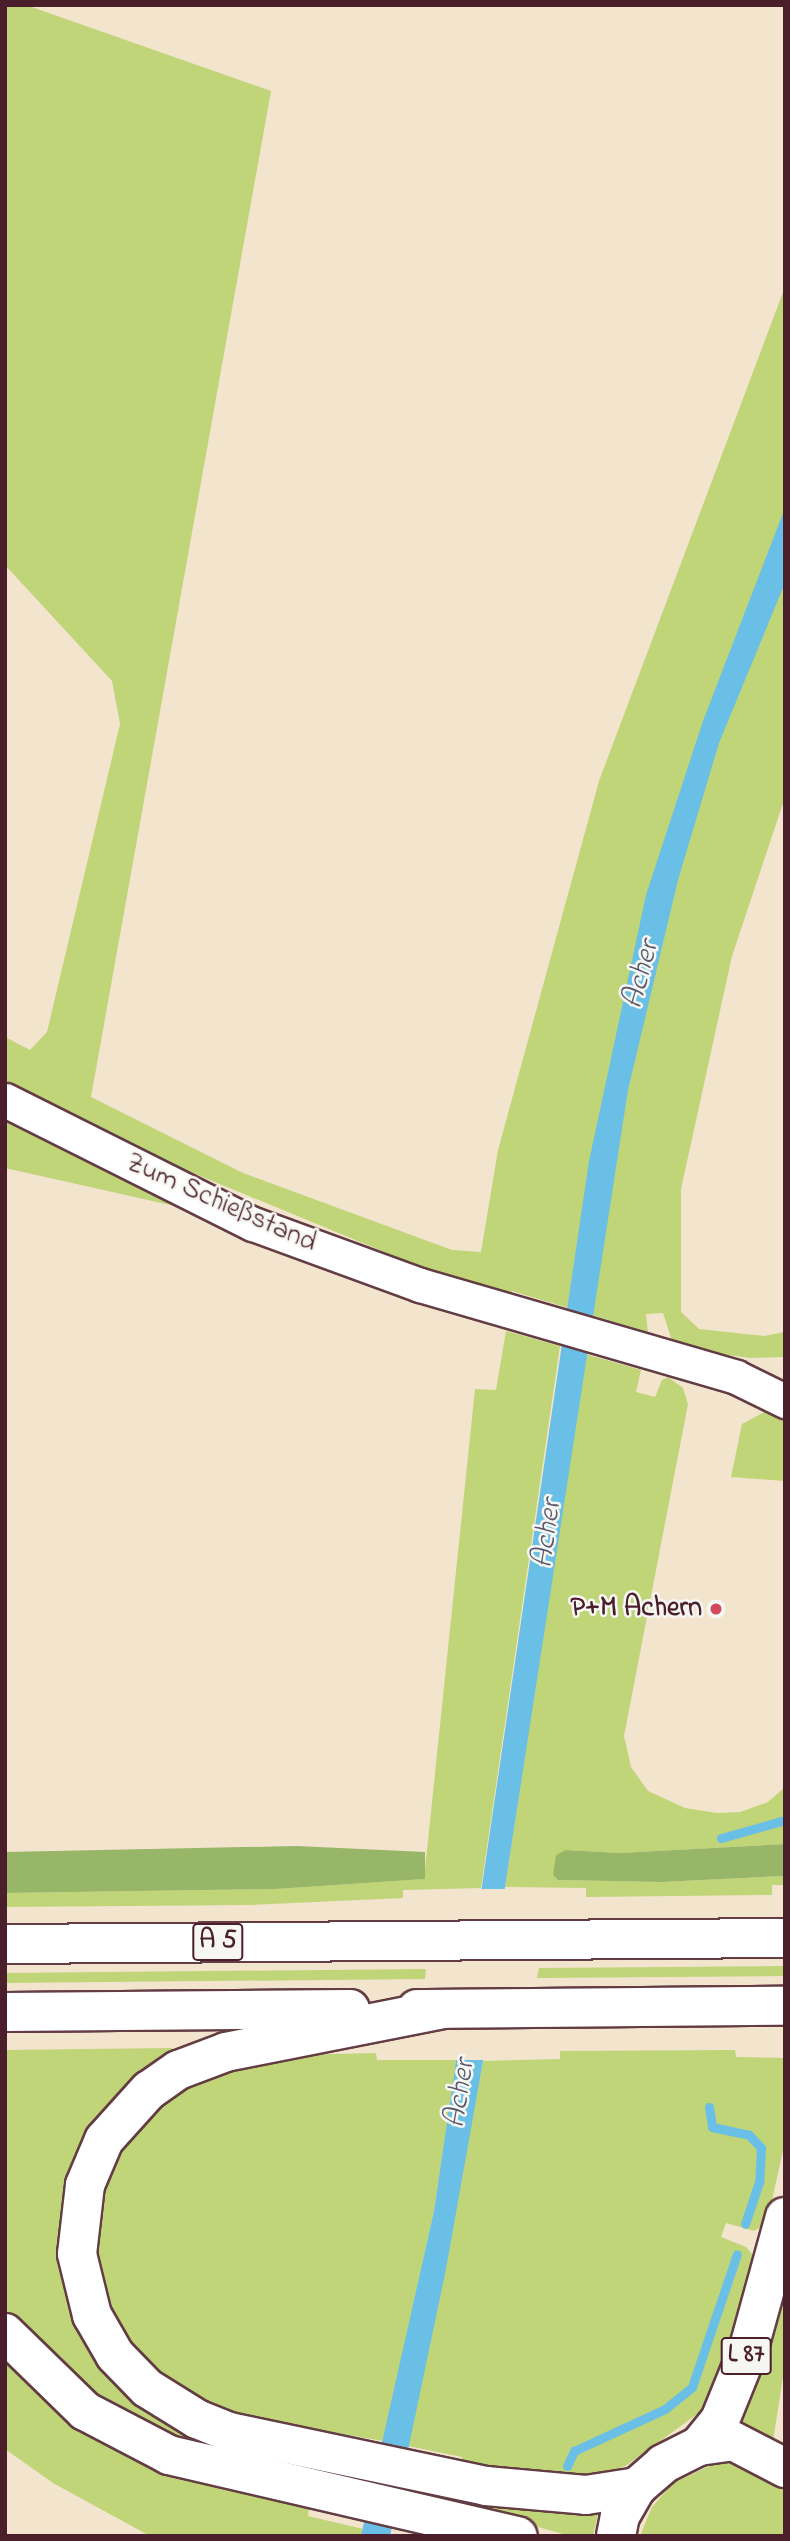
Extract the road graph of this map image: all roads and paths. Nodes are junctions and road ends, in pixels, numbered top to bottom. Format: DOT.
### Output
graph roads {
  1 [pos="5,1100"];
  2 [pos="785,1373"];
  3 [pos="736,1377"];
  4 [pos="785,1401"];
  5 [pos="785,1938"];
  6 [pos="5,1944"];
  7 [pos="785,2006"];
  8 [pos="428,2010"];
  9 [pos="5,2012"];
  10 [pos="785,2217"];
  11 [pos="5,2333"];
  12 [pos="699,2446"];
  13 [pos="785,2468"];
  14 [pos="637,2487"];
  15 [pos="518,2536"];
  16 [pos="616,2536"];
  1 -- 3 [label="street, Zum Schießstand"];
  2 -- 3 [label="street"];
  3 -- 4 [label="street"];
  5 -- 6 [label="main road, A 5"];
  7 -- 8 [label="main road"];
  8 -- 9 [label="main road"];
  8 -- 14 [label="main road"];
  10 -- 12 [label="main road, L 87"];
  11 -- 15 [label="main road"];
  12 -- 13 [label="main road"];
  12 -- 14 [label="main road"];
  14 -- 16 [label="main road"];
}
